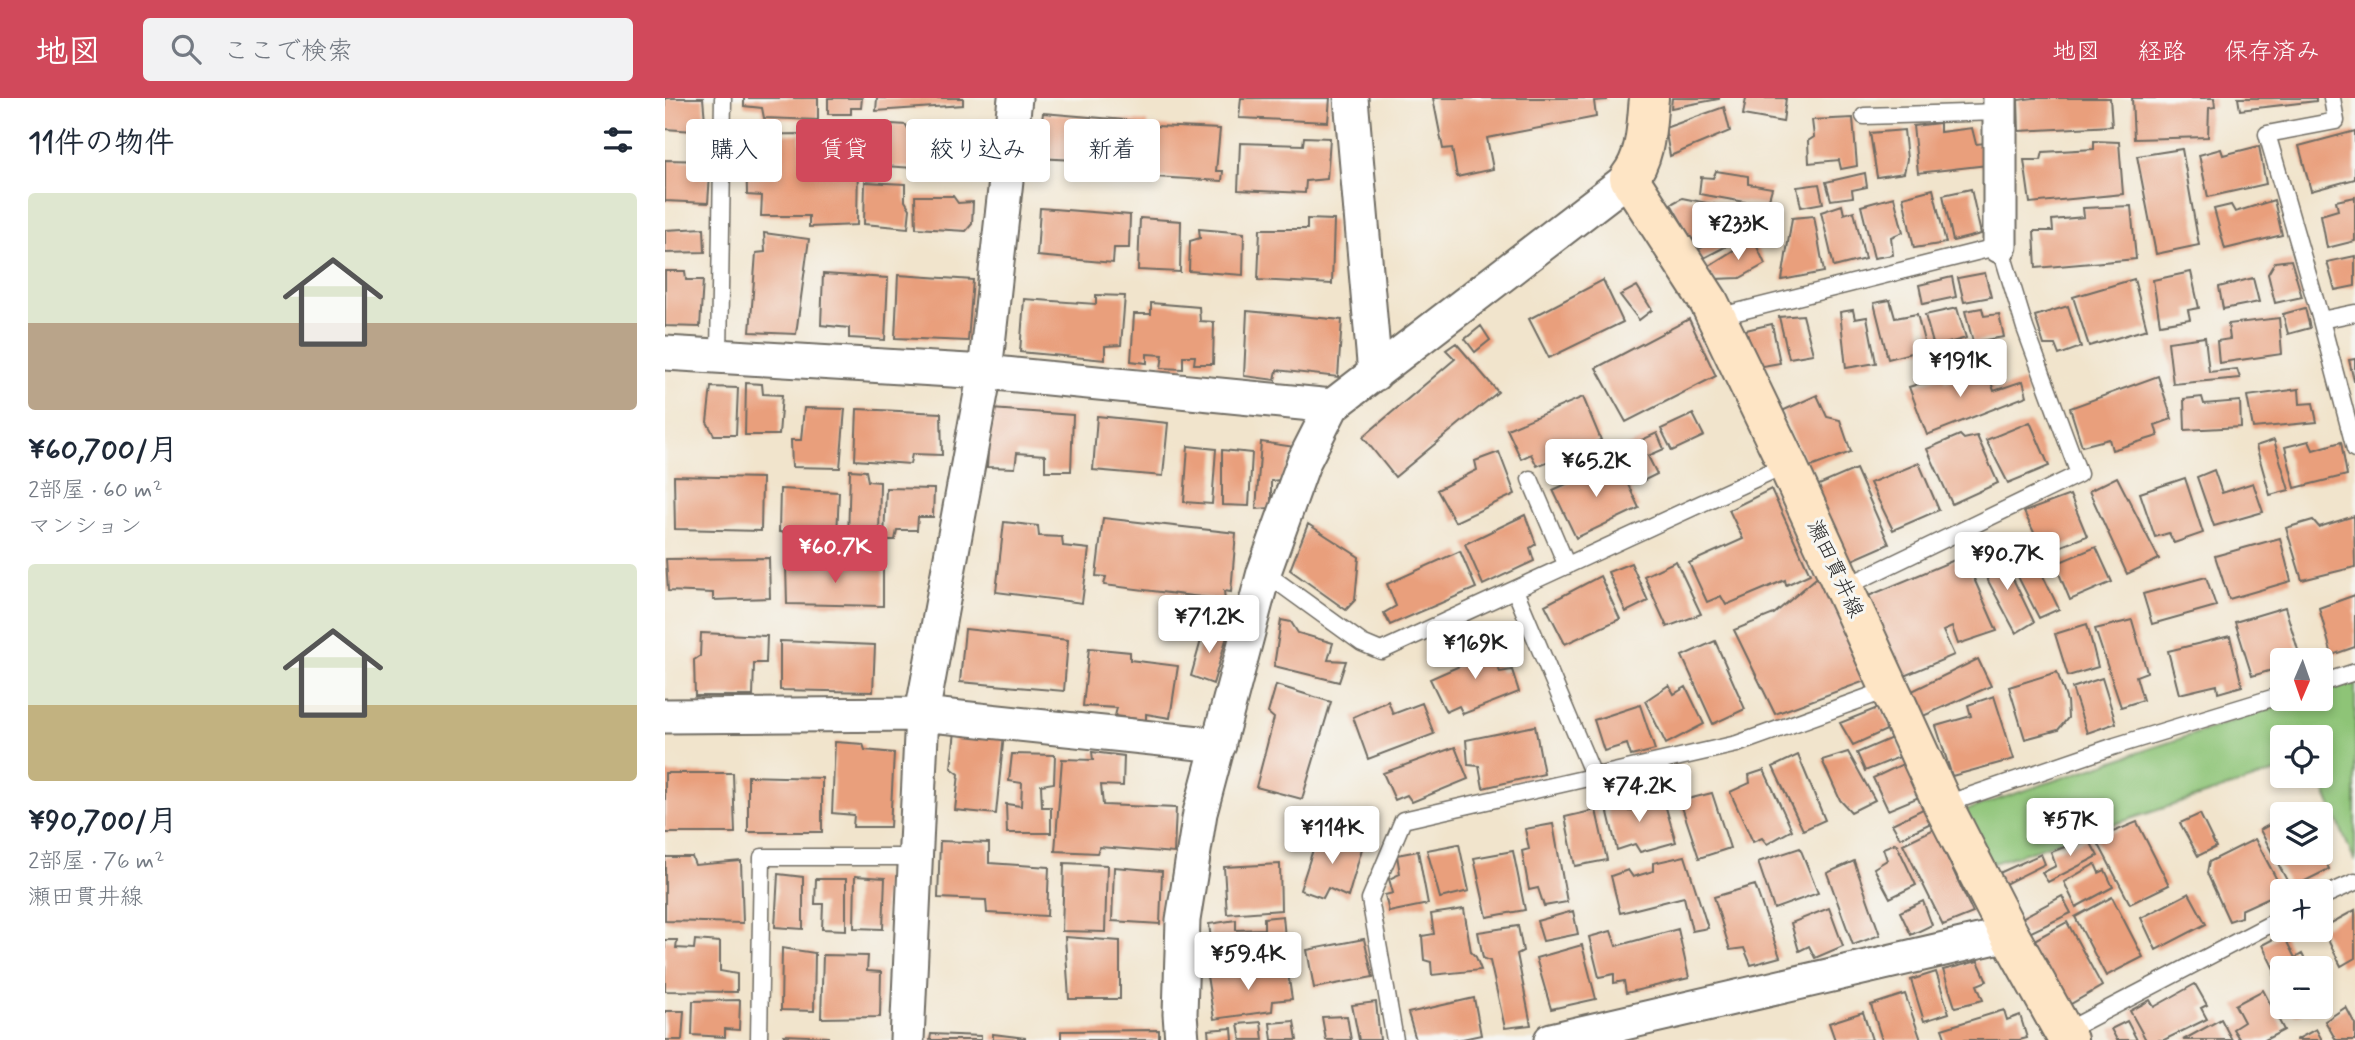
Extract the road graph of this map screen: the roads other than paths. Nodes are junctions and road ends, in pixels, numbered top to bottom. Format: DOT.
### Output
graph roads {
  1 [pos="723,98"];
  2 [pos="1016,98"];
  3 [pos="1351,98"];
  4 [pos="1649,98"];
  5 [pos="2332,98"];
  6 [pos="2000,105"];
  7 [pos="1864,116"];
  8 [pos="1629,178"];
  9 [pos="2000,246"];
  10 [pos="2355,313"];
  11 [pos="1717,317"];
  12 [pos="2321,320"];
  13 [pos="665,353"];
  14 [pos="719,355"];
  15 [pos="985,373"];
  16 [pos="1375,374"];
  17 [pos="1332,406"];
  18 [pos="2355,449"];
  19 [pos="1787,464"];
  20 [pos="1530,480"];
  21 [pos="1567,566"];
  22 [pos="1264,572"];
  23 [pos="1843,588"];
  24 [pos="1515,590"];
  25 [pos="2355,672"];
  26 [pos="2333,679"];
  27 [pos="1890,689"];
  28 [pos="2270,699"];
  29 [pos="922,714"];
  30 [pos="665,716"];
  31 [pos="1219,744"];
  32 [pos="1594,777"];
  33 [pos="1943,804"];
  34 [pos="916,857"];
  35 [pos="2355,882"];
  36 [pos="2333,892"];
  37 [pos="2270,925"];
  38 [pos="2009,934"];
  39 [pos="2066,1036"];
  40 [pos="759,1040"];
  41 [pos="907,1040"];
  42 [pos="1182,1040"];
  43 [pos="1395,1040"];
  44 [pos="1551,1040"];
  1 -- 14 [label="lane"];
  2 -- 15 [label="street"];
  3 -- 16 [label="street"];
  4 -- 8 [label="main road"];
  5 -- 12 [label="lane"];
  6 -- 7 [label="lane"];
  6 -- 9 [label="street"];
  8 -- 11 [label="main road, 瀬田貫井線"];
  8 -- 16 [label="street"];
  9 -- 11 [label="lane"];
  9 -- 23 [label="lane"];
  10 -- 12 [label="lane"];
  11 -- 19 [label="main road, 瀬田貫井線"];
  12 -- 18 [label="lane"];
  13 -- 14 [label="street"];
  14 -- 15 [label="street"];
  15 -- 17 [label="street"];
  15 -- 29 [label="street"];
  16 -- 17 [label="street"];
  17 -- 22 [label="street"];
  19 -- 21 [label="lane"];
  19 -- 23 [label="main road, 瀬田貫井線"];
  20 -- 21 [label="lane"];
  21 -- 24 [label="lane"];
  22 -- 24 [label="lane"];
  22 -- 31 [label="street"];
  23 -- 27 [label="main road, 瀬田貫井線"];
  24 -- 32 [label="lane"];
  25 -- 26 [label="lane"];
  27 -- 32 [label="lane"];
  27 -- 33 [label="main road, 瀬田貫井線"];
  28 -- 33 [label="lane"];
  29 -- 30 [label="street"];
  29 -- 31 [label="street"];
  29 -- 34 [label="street"];
  31 -- 42 [label="street"];
  32 -- 43 [label="lane"];
  33 -- 38 [label="main road, 瀬田貫井線"];
  34 -- 40 [label="lane"];
  34 -- 41 [label="street"];
  35 -- 36 [label="lane"];
  37 -- 39 [label="lane"];
  38 -- 39 [label="main road, 瀬田貫井線"];
  38 -- 44 [label="street"];
}
